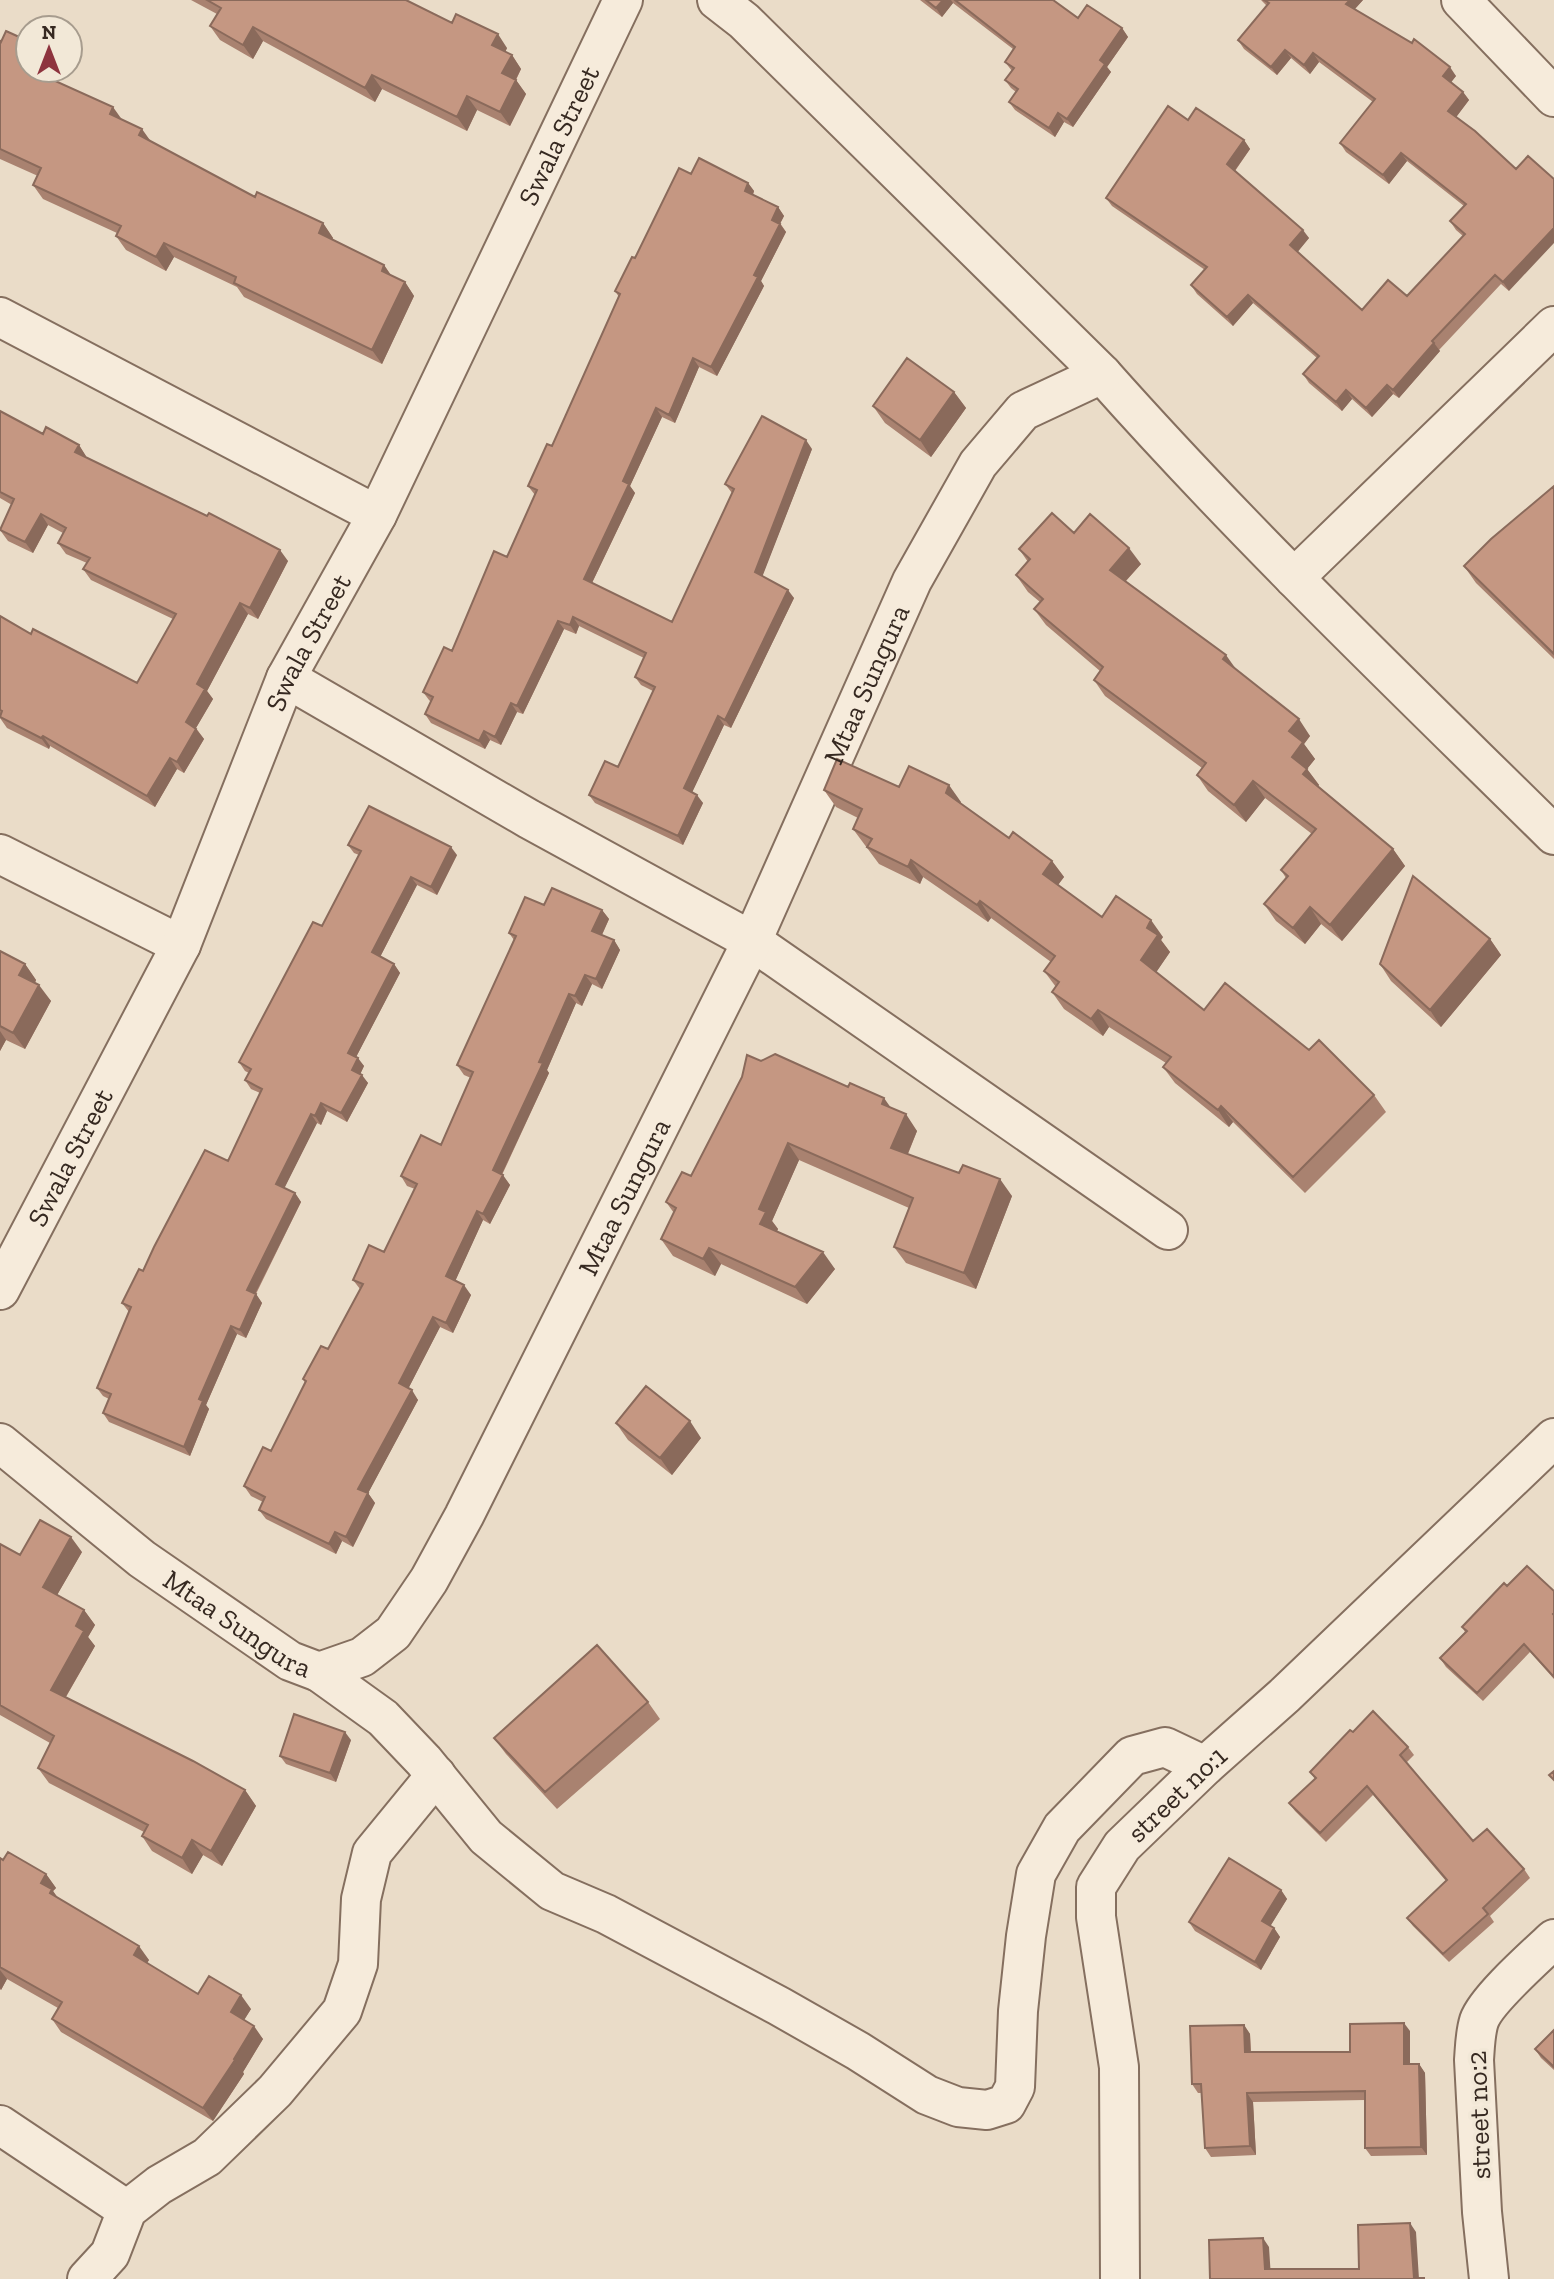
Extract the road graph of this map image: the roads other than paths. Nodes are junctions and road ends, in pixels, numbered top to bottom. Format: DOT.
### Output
graph roads {
  1 [pos="623,0"];
  2 [pos="717,0"];
  3 [pos="1461,0"];
  4 [pos="1554,97"];
  5 [pos="0,317"];
  6 [pos="1554,326"];
  7 [pos="1102,374"];
  8 [pos="377,514"];
  9 [pos="1294,579"];
  10 [pos="286,678"];
  11 [pos="1554,835"];
  12 [pos="0,853"];
  13 [pos="752,941"];
  14 [pos="181,945"];
  15 [pos="1168,1230"];
  16 [pos="0,1290"];
  17 [pos="1554,1438"];
  18 [pos="0,1443"];
  19 [pos="318,1672"];
  20 [pos="1205,1766"];
  21 [pos="436,1775"];
  22 [pos="1554,1939"];
  23 [pos="0,2125"];
  24 [pos="127,2210"];
  25 [pos="87,2279"];
  26 [pos="1120,2279"];
  27 [pos="1489,2279"];
  1 -- 8 [label="street, Swala Street"];
  2 -- 7 [label="street"];
  3 -- 4 [label="street"];
  5 -- 8 [label="street"];
  6 -- 9 [label="street"];
  7 -- 9 [label="street"];
  7 -- 13 [label="street, Mtaa Sungura"];
  8 -- 10 [label="street, Swala Street"];
  9 -- 11 [label="street"];
  10 -- 13 [label="street"];
  10 -- 14 [label="street, Swala Street"];
  12 -- 14 [label="street"];
  13 -- 15 [label="street"];
  13 -- 19 [label="street, Mtaa Sungura"];
  14 -- 16 [label="street, Swala Street"];
  17 -- 20 [label="street, street no:1"];
  18 -- 19 [label="street, Mtaa Sungura"];
  19 -- 21 [label="street"];
  20 -- 21 [label="street"];
  20 -- 26 [label="street, street no:1"];
  21 -- 24 [label="street"];
  22 -- 27 [label="street, street no:2"];
  23 -- 24 [label="street"];
  24 -- 25 [label="street"];
}
